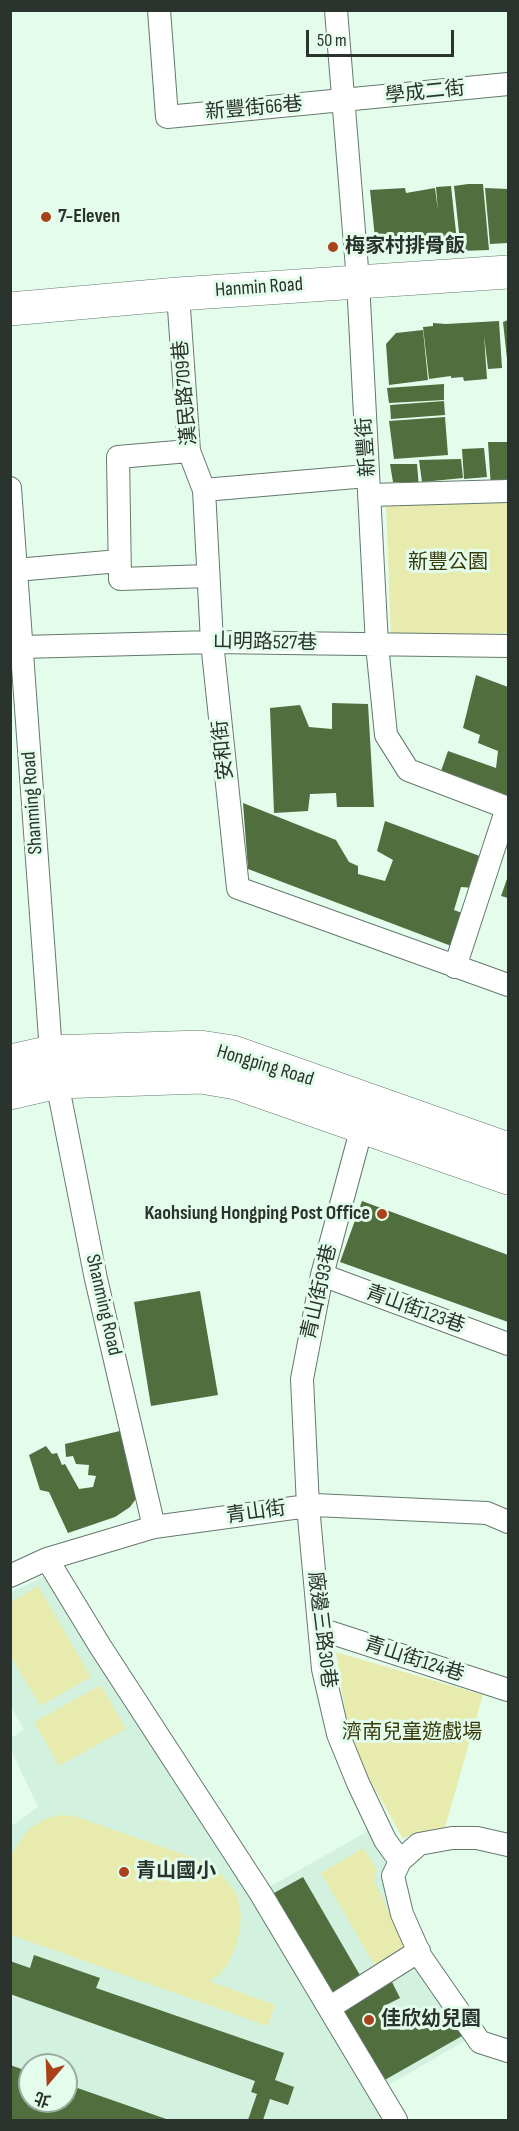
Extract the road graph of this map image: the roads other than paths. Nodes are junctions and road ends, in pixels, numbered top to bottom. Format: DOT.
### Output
graph roads {
  1 [pos="159,10"];
  2 [pos="336,10"];
  3 [pos="508,84"];
  4 [pos="342,101"];
  5 [pos="508,272"];
  6 [pos="358,281"];
  7 [pos="178,294"];
  8 [pos="10,309"];
  9 [pos="189,451"];
  10 [pos="369,485"];
  11 [pos="10,488"];
  12 [pos="204,490"];
  13 [pos="508,490"];
  14 [pos="119,561"];
  15 [pos="16,570"];
  16 [pos="207,576"];
  17 [pos="212,642"];
  18 [pos="377,645"];
  19 [pos="508,646"];
  20 [pos="21,647"];
  21 [pos="508,808"];
  22 [pos="455,967"];
  23 [pos="508,985"];
  24 [pos="12,1059"];
  25 [pos="55,1067"];
  26 [pos="10,1093"];
  27 [pos="405,1112"];
  28 [pos="362,1127"];
  29 [pos="508,1149"];
  30 [pos="508,1178"];
  31 [pos="322,1275"];
  32 [pos="508,1344"];
  33 [pos="308,1506"];
  34 [pos="508,1522"];
  35 [pos="154,1527"];
  36 [pos="47,1559"];
  37 [pos="10,1576"];
  38 [pos="320,1629"];
  39 [pos="508,1690"];
  40 [pos="508,1845"];
  41 [pos="400,1861"];
  42 [pos="419,1951"];
  43 [pos="329,2008"];
  44 [pos="508,2051"];
  45 [pos="396,2121"];
  1 -- 4 [label="street, 新豐街66巷"];
  2 -- 4 [label="street, 新豐街"];
  3 -- 4 [label="street, 學成二街"];
  4 -- 6 [label="street, 新豐街"];
  5 -- 6 [label="street, Hanmin Road"];
  6 -- 7 [label="street, Hanmin Road"];
  6 -- 10 [label="street, 新豐街"];
  7 -- 8 [label="street, Hanmin Road"];
  7 -- 9 [label="street, 漢民路709巷"];
  9 -- 12 [label="street, 漢民路709巷"];
  9 -- 14 [label="street"];
  10 -- 12 [label="street"];
  10 -- 13 [label="street"];
  10 -- 18 [label="street, 新豐街"];
  11 -- 15 [label="street, Shanming Road"];
  12 -- 16 [label="street, 安和街"];
  14 -- 15 [label="street"];
  14 -- 16 [label="street"];
  15 -- 20 [label="street, Shanming Road"];
  16 -- 17 [label="street, 安和街"];
  17 -- 18 [label="street, 山明路527巷"];
  17 -- 20 [label="street, 山明路527巷"];
  17 -- 22 [label="street, 安和街"];
  18 -- 19 [label="street, 山明路527巷"];
  18 -- 21 [label="street, 新豐街"];
  20 -- 25 [label="street, Shanming Road"];
  21 -- 22 [label="street"];
  22 -- 23 [label="street, 安和街"];
  24 -- 25 [label="street, Hongping Road"];
  25 -- 26 [label="street, Hongping Road"];
  25 -- 27 [label="street, Hongping Road"];
  25 -- 28 [label="street, Hongping Road"];
  25 -- 35 [label="street, Shanming Road"];
  27 -- 28 [label="street"];
  27 -- 29 [label="street, Hongping Road"];
  28 -- 30 [label="street, Hongping Road"];
  28 -- 31 [label="street, 青山街93巷"];
  31 -- 32 [label="street, 青山街123巷"];
  31 -- 33 [label="street, 青山街93巷"];
  33 -- 34 [label="street, 青山街"];
  33 -- 35 [label="street, 青山街"];
  33 -- 38 [label="street, 廠邊三路30巷"];
  35 -- 36 [label="street, 青山街"];
  36 -- 37 [label="street, 青山街"];
  36 -- 43 [label="street"];
  38 -- 39 [label="street, 青山街124巷"];
  38 -- 41 [label="street, 廠邊三路30巷"];
  40 -- 41 [label="street"];
  41 -- 42 [label="street"];
  42 -- 43 [label="street"];
  42 -- 44 [label="street"];
  43 -- 45 [label="street"];
}
